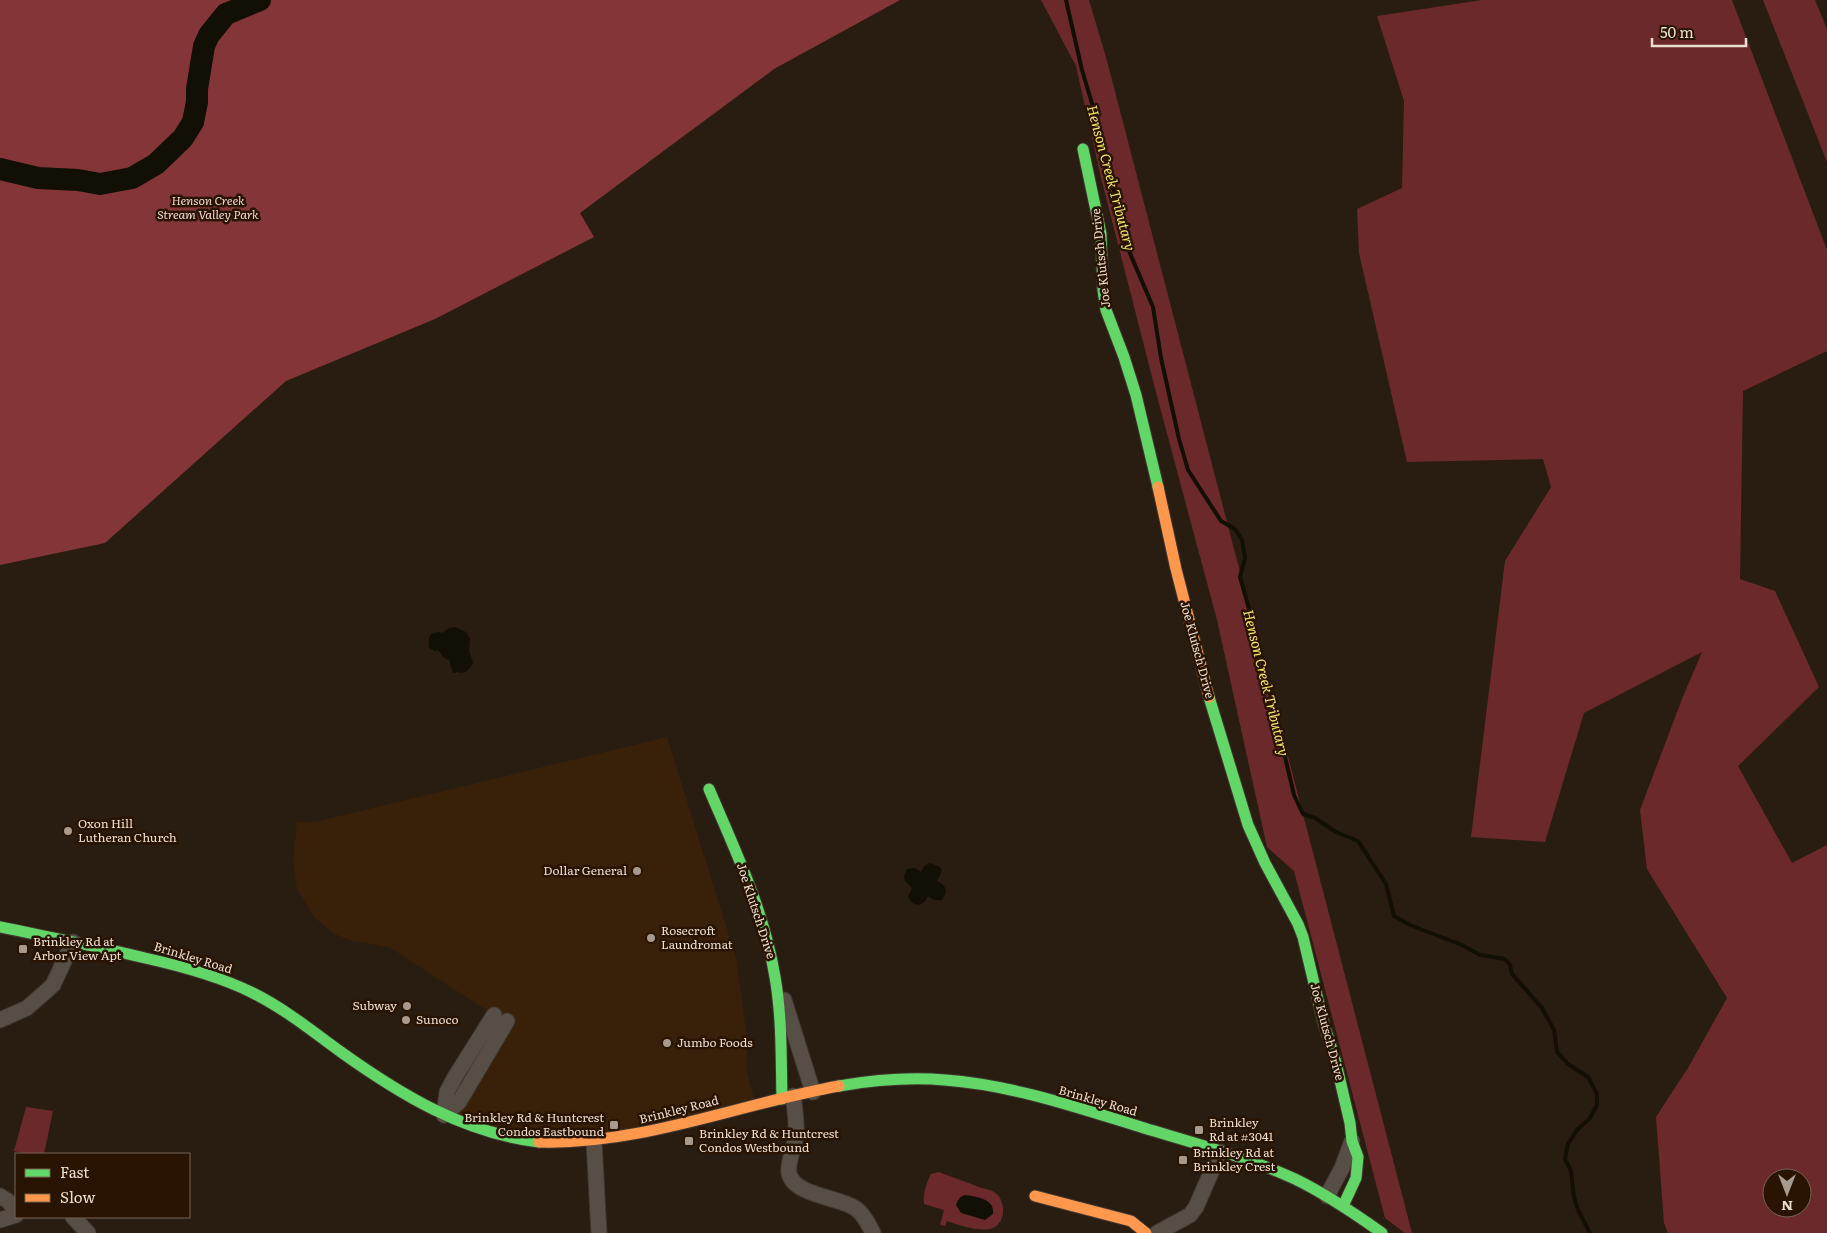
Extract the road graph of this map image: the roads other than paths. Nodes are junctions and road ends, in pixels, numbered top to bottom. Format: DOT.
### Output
graph roads {
  1 [pos="1083,149"];
  2 [pos="710,789"];
  3 [pos="0,927"];
  4 [pos="73,942"];
  5 [pos="775,979"];
  6 [pos="501,1018"];
  7 [pos="0,1020"];
  8 [pos="813,1092"];
  9 [pos="788,1097"];
  10 [pos="444,1115"];
  11 [pos="594,1141"];
  12 [pos="1352,1141"];
  13 [pos="1220,1152"];
  14 [pos="0,1196"];
  15 [pos="1035,1196"];
  16 [pos="1327,1196"];
  17 [pos="1343,1206"];
  18 [pos="15,1209"];
  19 [pos="15,1215"];
  20 [pos="74,1218"];
  21 [pos="0,1220"];
  22 [pos="0,1227"];
  23 [pos="2,1233"];
  24 [pos="88,1233"];
  25 [pos="599,1233"];
  26 [pos="873,1233"];
  27 [pos="1146,1233"];
  28 [pos="1157,1233"];
  29 [pos="1382,1233"];
  1 -- 12 [label="street, Joe Klutsch Drive"];
  2 -- 5 [label="street, Joe Klutsch Drive"];
  3 -- 4 [label="street, Brinkley Road"];
  4 -- 7 [label="street"];
  4 -- 10 [label="street, Brinkley Road"];
  5 -- 8 [label="street"];
  5 -- 9 [label="street, Joe Klutsch Drive"];
  6 -- 10 [label="street"];
  8 -- 9 [label="street, Brinkley Road"];
  8 -- 13 [label="street, Brinkley Road"];
  9 -- 11 [label="street, Brinkley Road"];
  9 -- 26 [label="street"];
  10 -- 11 [label="street, Brinkley Road"];
  11 -- 25 [label="street"];
  12 -- 16 [label="street, Joe Klutsch Drive"];
  12 -- 17 [label="street, Joe Klutsch Drive"];
  13 -- 16 [label="street, Brinkley Road"];
  13 -- 28 [label="street"];
  14 -- 18 [label="street"];
  15 -- 27 [label="street"];
  16 -- 17 [label="street, Brinkley Road"];
  17 -- 29 [label="street, Brinkley Road"];
  19 -- 21 [label="street"];
  20 -- 24 [label="street"];
  22 -- 23 [label="street"];
}
